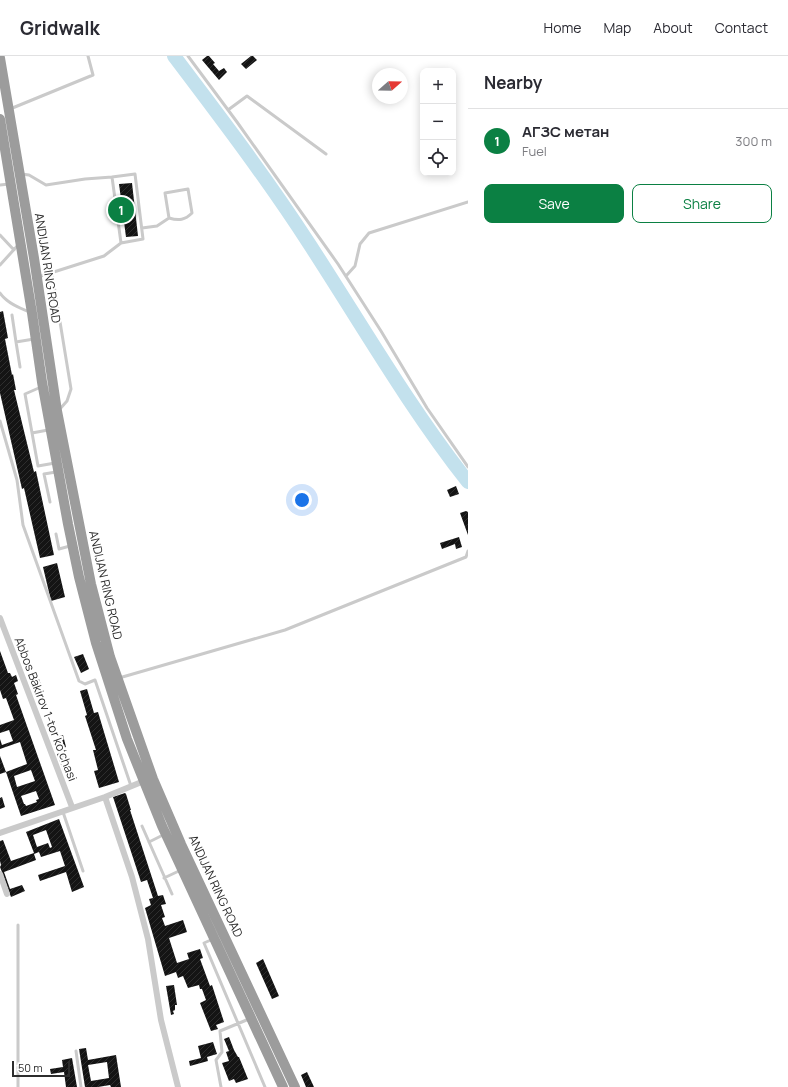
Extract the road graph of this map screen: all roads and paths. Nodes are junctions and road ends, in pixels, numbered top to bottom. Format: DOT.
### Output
graph roads {
  1 [pos="88,56"];
  2 [pos="188,56"];
  3 [pos="0,58"];
  4 [pos="8,109"];
  5 [pos="228,110"];
  6 [pos="0,119"];
  7 [pos="2,144"];
  8 [pos="326,154"];
  9 [pos="19,173"];
  10 [pos="112,177"];
  11 [pos="5,184"];
  12 [pos="468,202"];
  13 [pos="169,218"];
  14 [pos="142,228"];
  15 [pos="0,235"];
  16 [pos="121,243"];
  17 [pos="17,246"];
  18 [pos="0,265"];
  19 [pos="52,273"];
  20 [pos="346,276"];
  21 [pos="37,278"];
  22 [pos="0,293"];
  23 [pos="32,313"];
  24 [pos="12,315"];
  25 [pos="36,339"];
  26 [pos="16,342"];
  27 [pos="20,367"];
  28 [pos="43,386"];
  29 [pos="58,411"];
  30 [pos="0,421"];
  31 [pos="51,429"];
  32 [pos="32,433"];
  33 [pos="58,467"];
  34 [pos="468,467"];
  35 [pos="50,502"];
  36 [pos="56,534"];
  37 [pos="72,546"];
  38 [pos="468,551"];
  39 [pos="0,618"];
  40 [pos="112,678"];
  41 [pos="95,680"];
  42 [pos="144,781"];
  43 [pos="131,786"];
  44 [pos="105,797"];
  45 [pos="72,807"];
  46 [pos="63,811"];
  47 [pos="142,826"];
  48 [pos="0,832"];
  49 [pos="166,834"];
  50 [pos="149,842"];
  51 [pos="182,870"];
  52 [pos="83,871"];
  53 [pos="0,874"];
  54 [pos="164,878"];
  55 [pos="7,894"];
  56 [pos="172,894"];
  57 [pos="18,925"];
  58 [pos="214,938"];
  59 [pos="251,1018"];
  60 [pos="238,1023"];
  61 [pos="76,1051"];
  62 [pos="281,1086"];
  63 [pos="18,1087"];
  64 [pos="81,1087"];
  65 [pos="178,1087"];
  66 [pos="221,1087"];
  67 [pos="265,1087"];
  68 [pos="295,1087"];
  1 -- 4 [label="lane"];
  2 -- 5 [label="lane"];
  3 -- 4 [label="highway, ANDIJAN RING ROAD"];
  4 -- 9 [label="highway, ANDIJAN RING ROAD"];
  5 -- 8 [label="lane"];
  5 -- 20 [label="lane"];
  6 -- 7 [label="highway, ANDIJAN RING ROAD"];
  7 -- 11 [label="highway, ANDIJAN RING ROAD"];
  9 -- 10 [label="lane"];
  9 -- 21 [label="highway, ANDIJAN RING ROAD"];
  10 -- 14 [label="lane"];
  10 -- 16 [label="lane"];
  11 -- 17 [label="highway, ANDIJAN RING ROAD"];
  12 -- 20 [label="lane"];
  13 -- 13 [label="lane"];
  13 -- 14 [label="lane"];
  14 -- 16 [label="lane"];
  15 -- 17 [label="lane"];
  16 -- 19 [label="lane"];
  17 -- 18 [label="lane"];
  17 -- 23 [label="highway, ANDIJAN RING ROAD"];
  19 -- 21 [label="lane"];
  19 -- 29 [label="lane"];
  20 -- 34 [label="lane"];
  21 -- 29 [label="highway, ANDIJAN RING ROAD"];
  22 -- 23 [label="lane"];
  23 -- 25 [label="highway, ANDIJAN RING ROAD"];
  24 -- 26 [label="lane"];
  25 -- 26 [label="lane"];
  25 -- 28 [label="highway, ANDIJAN RING ROAD"];
  26 -- 27 [label="lane"];
  28 -- 31 [label="highway, ANDIJAN RING ROAD"];
  28 -- 32 [label="lane"];
  29 -- 40 [label="highway, ANDIJAN RING ROAD"];
  30 -- 41 [label="lane"];
  31 -- 32 [label="lane"];
  31 -- 33 [label="highway, ANDIJAN RING ROAD"];
  32 -- 33 [label="lane"];
  33 -- 35 [label="lane"];
  33 -- 37 [label="highway, ANDIJAN RING ROAD"];
  36 -- 37 [label="lane"];
  37 -- 40 [label="highway, ANDIJAN RING ROAD"];
  38 -- 40 [label="lane"];
  39 -- 45 [label="street, Abbos Bakirov 1-tor koʻchasi"];
  40 -- 41 [label="lane"];
  40 -- 42 [label="highway, ANDIJAN RING ROAD"];
  40 -- 68 [label="highway, ANDIJAN RING ROAD"];
  41 -- 43 [label="lane"];
  42 -- 43 [label="street"];
  42 -- 49 [label="highway, ANDIJAN RING ROAD"];
  43 -- 44 [label="street"];
  44 -- 45 [label="street"];
  44 -- 65 [label="street"];
  45 -- 46 [label="street"];
  46 -- 48 [label="street"];
  46 -- 52 [label="lane"];
  47 -- 50 [label="lane"];
  49 -- 50 [label="lane"];
  49 -- 51 [label="highway, ANDIJAN RING ROAD"];
  50 -- 54 [label="lane"];
  51 -- 54 [label="lane"];
  51 -- 58 [label="highway, ANDIJAN RING ROAD"];
  53 -- 55 [label="street"];
  54 -- 56 [label="lane"];
  57 -- 63 [label="lane"];
  58 -- 59 [label="highway, ANDIJAN RING ROAD"];
  58 -- 60 [label="lane"];
  59 -- 60 [label="lane"];
  59 -- 62 [label="highway, ANDIJAN RING ROAD"];
  60 -- 66 [label="lane"];
  60 -- 67 [label="lane"];
  61 -- 64 [label="lane"];
}
